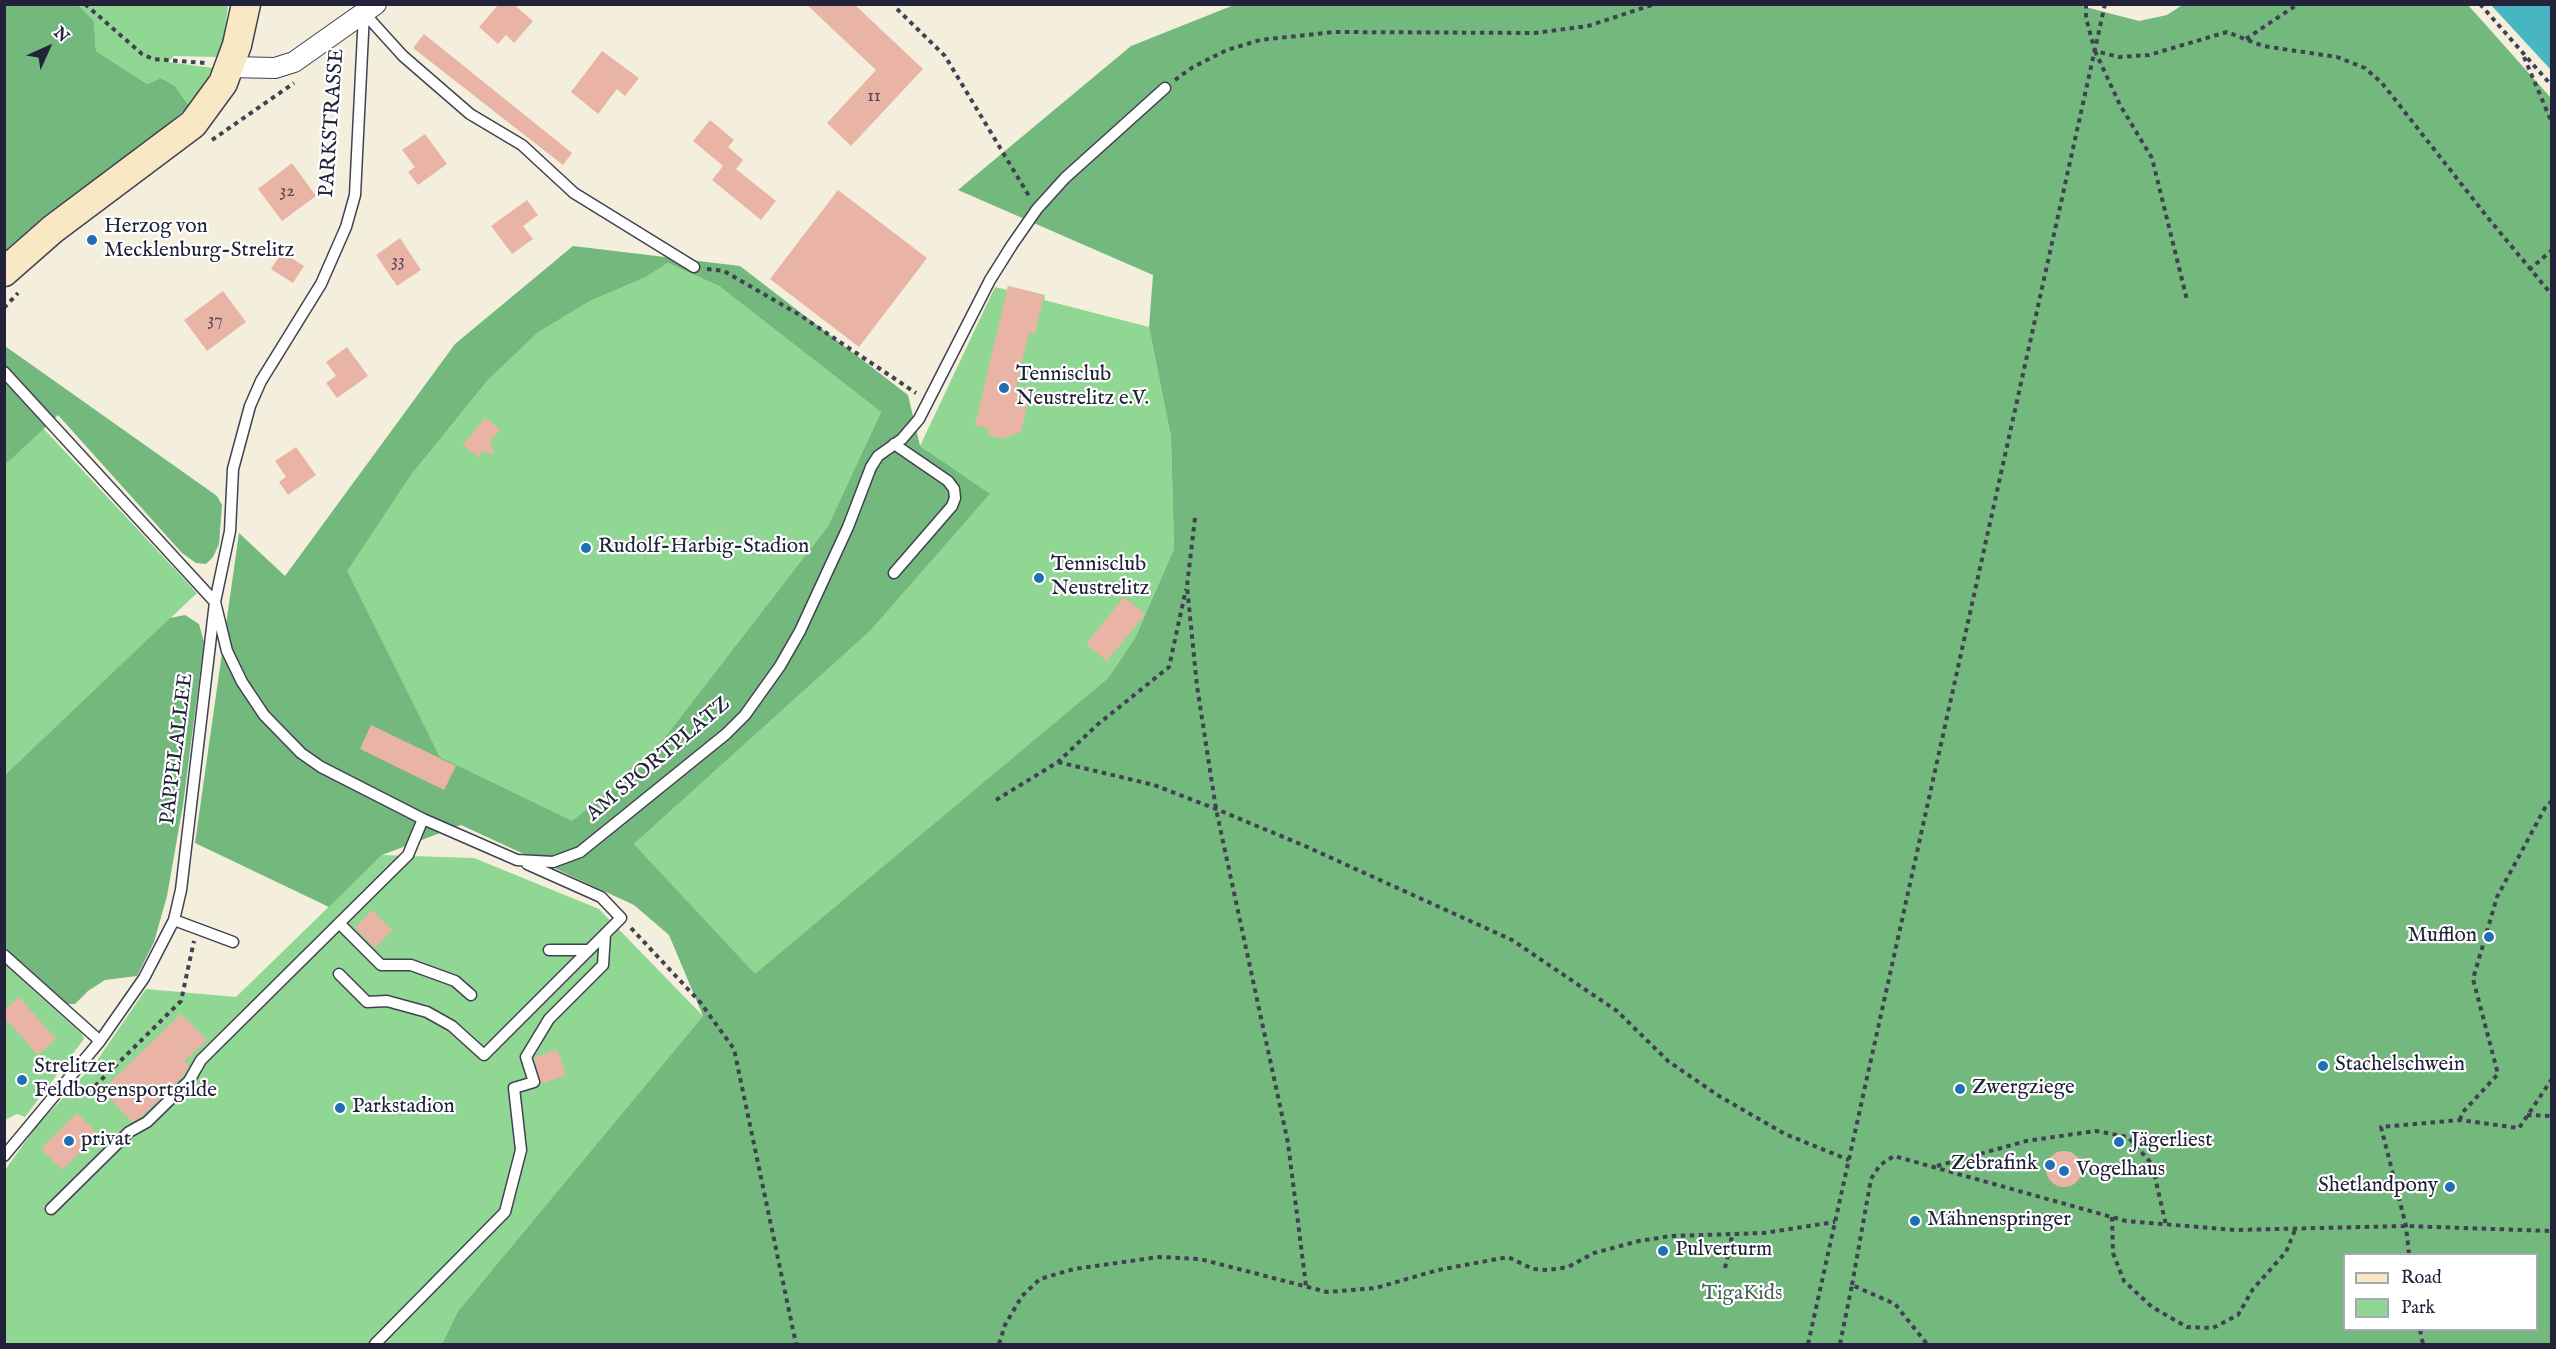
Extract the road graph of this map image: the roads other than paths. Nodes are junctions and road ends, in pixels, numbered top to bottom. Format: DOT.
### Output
graph roads {
  1 [pos="246,4"];
  2 [pos="370,9"];
  3 [pos="230,67"];
  4 [pos="1165,88"];
  5 [pos="694,267"];
  6 [pos="4,273"];
  7 [pos="4,372"];
  8 [pos="894,444"];
  9 [pos="894,573"];
  10 [pos="215,603"];
  11 [pos="423,819"];
  12 [pos="517,860"];
  13 [pos="174,920"];
  14 [pos="339,923"];
  15 [pos="605,934"];
  16 [pos="233,942"];
  17 [pos="549,950"];
  18 [pos="589,950"];
  19 [pos="4,956"];
  20 [pos="339,974"];
  21 [pos="471,995"];
  22 [pos="100,1041"];
  23 [pos="4,1156"];
  24 [pos="51,1209"];
  25 [pos="375,1344"];
  1 -- 3 [label="main road"];
  2 -- 3 [label="street, PARKSTRASSE"];
  2 -- 5 [label="lane"];
  2 -- 10 [label="lane, PARKSTRASSE"];
  3 -- 6 [label="main road"];
  4 -- 8 [label="lane, AM SPORTPLATZ"];
  7 -- 10 [label="lane"];
  8 -- 9 [label="lane"];
  8 -- 12 [label="lane, AM SPORTPLATZ"];
  10 -- 11 [label="lane, AM SPORTPLATZ"];
  10 -- 13 [label="lane, PAPPELALLEE"];
  11 -- 12 [label="lane, AM SPORTPLATZ"];
  11 -- 14 [label="lane"];
  12 -- 15 [label="lane"];
  13 -- 16 [label="lane"];
  13 -- 22 [label="lane, PAPPELALLEE"];
  14 -- 21 [label="lane"];
  14 -- 24 [label="lane"];
  15 -- 18 [label="lane"];
  15 -- 25 [label="lane"];
  17 -- 18 [label="lane"];
  18 -- 20 [label="lane"];
  19 -- 22 [label="lane"];
  22 -- 23 [label="lane, PAPPELALLEE"];
}
